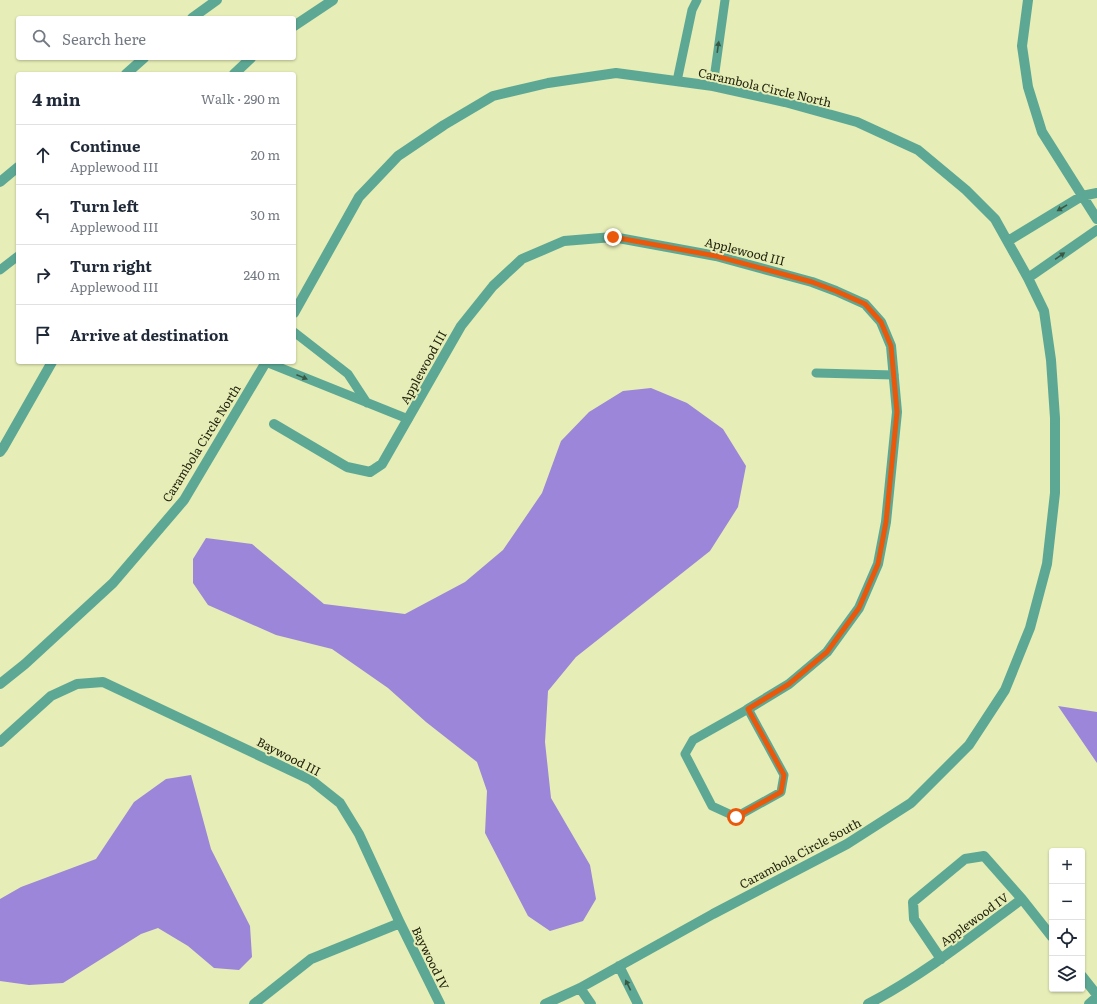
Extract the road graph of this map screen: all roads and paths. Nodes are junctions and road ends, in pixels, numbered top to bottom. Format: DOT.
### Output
graph roads {
  1 [pos="216,0"];
  2 [pos="333,0"];
  3 [pos="697,0"];
  4 [pos="725,0"];
  5 [pos="1028,0"];
  6 [pos="195,16"];
  7 [pos="296,25"];
  8 [pos="142,60"];
  9 [pos="249,60"];
  10 [pos="128,72"];
  11 [pos="236,72"];
  12 [pos="677,81"];
  13 [pos="713,86"];
  14 [pos="16,170"];
  15 [pos="0,182"];
  16 [pos="1097,193"];
  17 [pos="1082,196"];
  18 [pos="1097,219"];
  19 [pos="1097,230"];
  20 [pos="1008,241"];
  21 [pos="16,258"];
  22 [pos="0,270"];
  23 [pos="1028,278"];
  24 [pos="296,309"];
  25 [pos="296,334"];
  26 [pos="51,364"];
  27 [pos="265,364"];
  28 [pos="271,364"];
  29 [pos="816,373"];
  30 [pos="894,375"];
  31 [pos="367,403"];
  32 [pos="408,419"];
  33 [pos="274,424"];
  34 [pos="0,452"];
  35 [pos="0,684"];
  36 [pos="748,709"];
  37 [pos="0,742"];
  38 [pos="1022,899"];
  39 [pos="400,923"];
  40 [pos="1049,933"];
  41 [pos="941,959"];
  42 [pos="619,966"];
  43 [pos="1085,980"];
  44 [pos="580,988"];
  45 [pos="1097,996"];
  46 [pos="254,1004"];
  47 [pos="440,1004"];
  48 [pos="545,1004"];
  49 [pos="591,1004"];
  50 [pos="638,1004"];
  51 [pos="868,1004"];
  52 [pos="1088,1004"];
  1 -- 6 [label="street"];
  2 -- 7 [label="street"];
  3 -- 12 [label="lane"];
  13 -- 4 [label="lane, one-way"];
  5 -- 17 [label="street"];
  8 -- 10 [label="street"];
  9 -- 11 [label="street"];
  12 -- 13 [label="street, Carambola Circle North"];
  12 -- 24 [label="street, Carambola Circle North"];
  13 -- 20 [label="street, Carambola Circle North"];
  14 -- 15 [label="street"];
  16 -- 17 [label="street"];
  17 -- 18 [label="street"];
  17 -- 20 [label="street, one-way"];
  23 -- 19 [label="street, one-way"];
  20 -- 23 [label="street, Carambola Circle North"];
  21 -- 22 [label="lane"];
  23 -- 42 [label="street, Carambola Circle South"];
  25 -- 31 [label="lane"];
  26 -- 34 [label="street"];
  27 -- 35 [label="street, Carambola Circle North"];
  28 -- 31 [label="lane, one-way"];
  29 -- 30 [label="lane"];
  30 -- 32 [label="street, Applewood III"];
  30 -- 36 [label="street, Applewood III"];
  31 -- 32 [label="lane"];
  32 -- 33 [label="street, Applewood III"];
  36 -- 36 [label="lane, Applewood III"];
  37 -- 39 [label="street, Baywood III"];
  38 -- 40 [label="street, Applewood IV"];
  38 -- 41 [label="street, Applewood IV"];
  38 -- 41 [label="street, Applewood IV"];
  39 -- 46 [label="street"];
  39 -- 47 [label="street, Baywood IV"];
  41 -- 51 [label="street, Applewood IV"];
  42 -- 44 [label="street, Carambola Circle South"];
  50 -- 42 [label="street, one-way"];
  43 -- 45 [label="street"];
  44 -- 48 [label="street, Carambola Circle South"];
  44 -- 49 [label="street"];
  45 -- 52 [label="street"];
}
